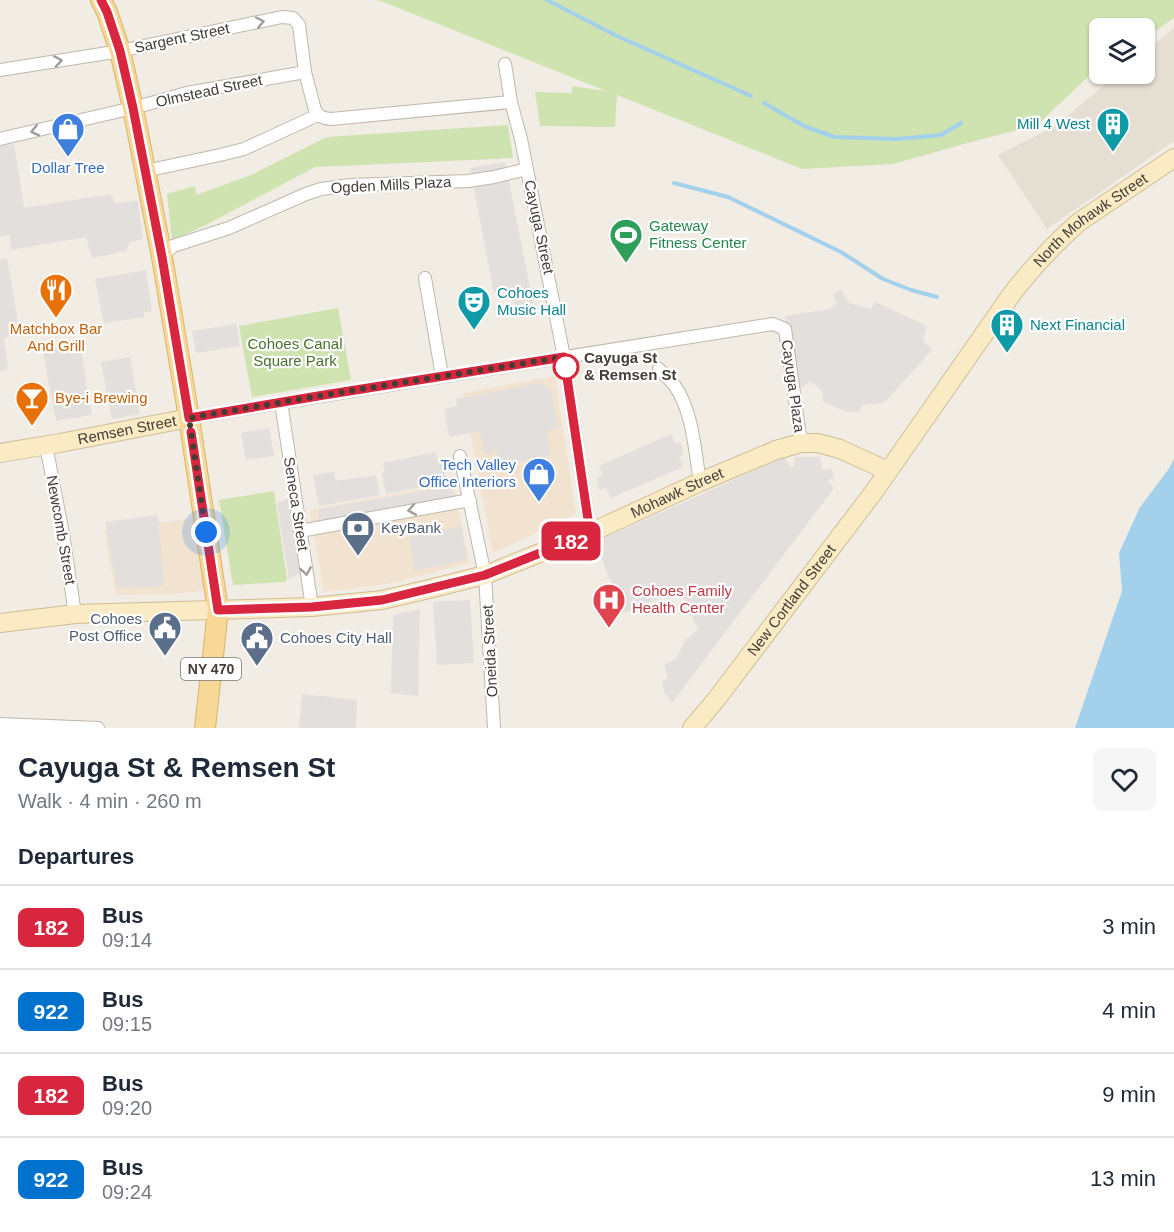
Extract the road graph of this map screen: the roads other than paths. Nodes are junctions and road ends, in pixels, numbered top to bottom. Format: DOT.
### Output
graph roads {
  1 [pos="101,0"];
  2 [pos="120,51"];
  3 [pos="505,64"];
  4 [pos="0,70"];
  5 [pos="304,72"];
  6 [pos="511,102"];
  7 [pos="133,108"];
  8 [pos="318,115"];
  9 [pos="0,139"];
  10 [pos="1174,158"];
  11 [pos="527,169"];
  12 [pos="145,171"];
  13 [pos="162,257"];
  14 [pos="425,278"];
  15 [pos="785,329"];
  16 [pos="564,357"];
  17 [pos="659,369"];
  18 [pos="442,376"];
  19 [pos="281,402"];
  20 [pos="189,418"];
  21 [pos="801,443"];
  22 [pos="46,446"];
  23 [pos="0,453"];
  24 [pos="460,456"];
  25 [pos="888,471"];
  26 [pos="700,482"];
  27 [pos="470,500"];
  28 [pos="300,531"];
  29 [pos="590,533"];
  30 [pos="485,575"];
  31 [pos="312,607"];
  32 [pos="218,610"];
  33 [pos="75,614"];
  34 [pos="0,623"];
  35 [pos="0,724"];
  36 [pos="98,728"];
  37 [pos="205,728"];
  38 [pos="494,728"];
  39 [pos="692,728"];
  1 -- 2 [label="main road, NY 470"];
  4 -- 2 [label="street, Sargent Street, one-way"];
  2 -- 5 [label="street, Sargent Street, one-way"];
  2 -- 7 [label="main road, NY 470"];
  3 -- 6 [label="street, Cayuga Street"];
  5 -- 7 [label="street, Olmstead Street"];
  5 -- 8 [label="street"];
  6 -- 8 [label="street"];
  6 -- 11 [label="street, Cayuga Street"];
  7 -- 9 [label="street, Olmstead Street, one-way"];
  7 -- 12 [label="main road, NY 470"];
  8 -- 12 [label="street"];
  10 -- 25 [label="street, North Mohawk Street"];
  11 -- 13 [label="street, Ogden Mills Plaza"];
  11 -- 16 [label="street, Cayuga Street"];
  12 -- 13 [label="main road, NY 470"];
  13 -- 20 [label="main road, NY 470"];
  14 -- 18 [label="street"];
  15 -- 16 [label="street, Remsen Street"];
  15 -- 21 [label="street, Cayuga Plaza"];
  16 -- 18 [label="street, Remsen Street"];
  16 -- 29 [label="street, Cayuga Street"];
  17 -- 26 [label="street"];
  18 -- 19 [label="street, Remsen Street"];
  19 -- 20 [label="street, Remsen Street"];
  19 -- 28 [label="street, Seneca Street"];
  20 -- 22 [label="street, Remsen Street"];
  20 -- 32 [label="main road, NY 470"];
  21 -- 25 [label="street, Mohawk Street"];
  21 -- 26 [label="street, Mohawk Street"];
  22 -- 23 [label="street, Remsen Street"];
  22 -- 33 [label="street, Newcomb Street"];
  24 -- 27 [label="street, Oneida Street"];
  25 -- 39 [label="street, New Cortland Street"];
  26 -- 29 [label="street, Mohawk Street"];
  27 -- 28 [label="street, one-way"];
  27 -- 30 [label="street, Oneida Street"];
  28 -- 31 [label="street, Seneca Street, one-way"];
  29 -- 30 [label="street, Mohawk Street"];
  30 -- 31 [label="street, Mohawk Street"];
  30 -- 38 [label="street, Oneida Street"];
  31 -- 32 [label="street, Mohawk Street"];
  32 -- 33 [label="street, Mohawk Street"];
  32 -- 37 [label="main road, NY 470"];
  33 -- 34 [label="street, Mohawk Street"];
  35 -- 36 [label="street"];
}
